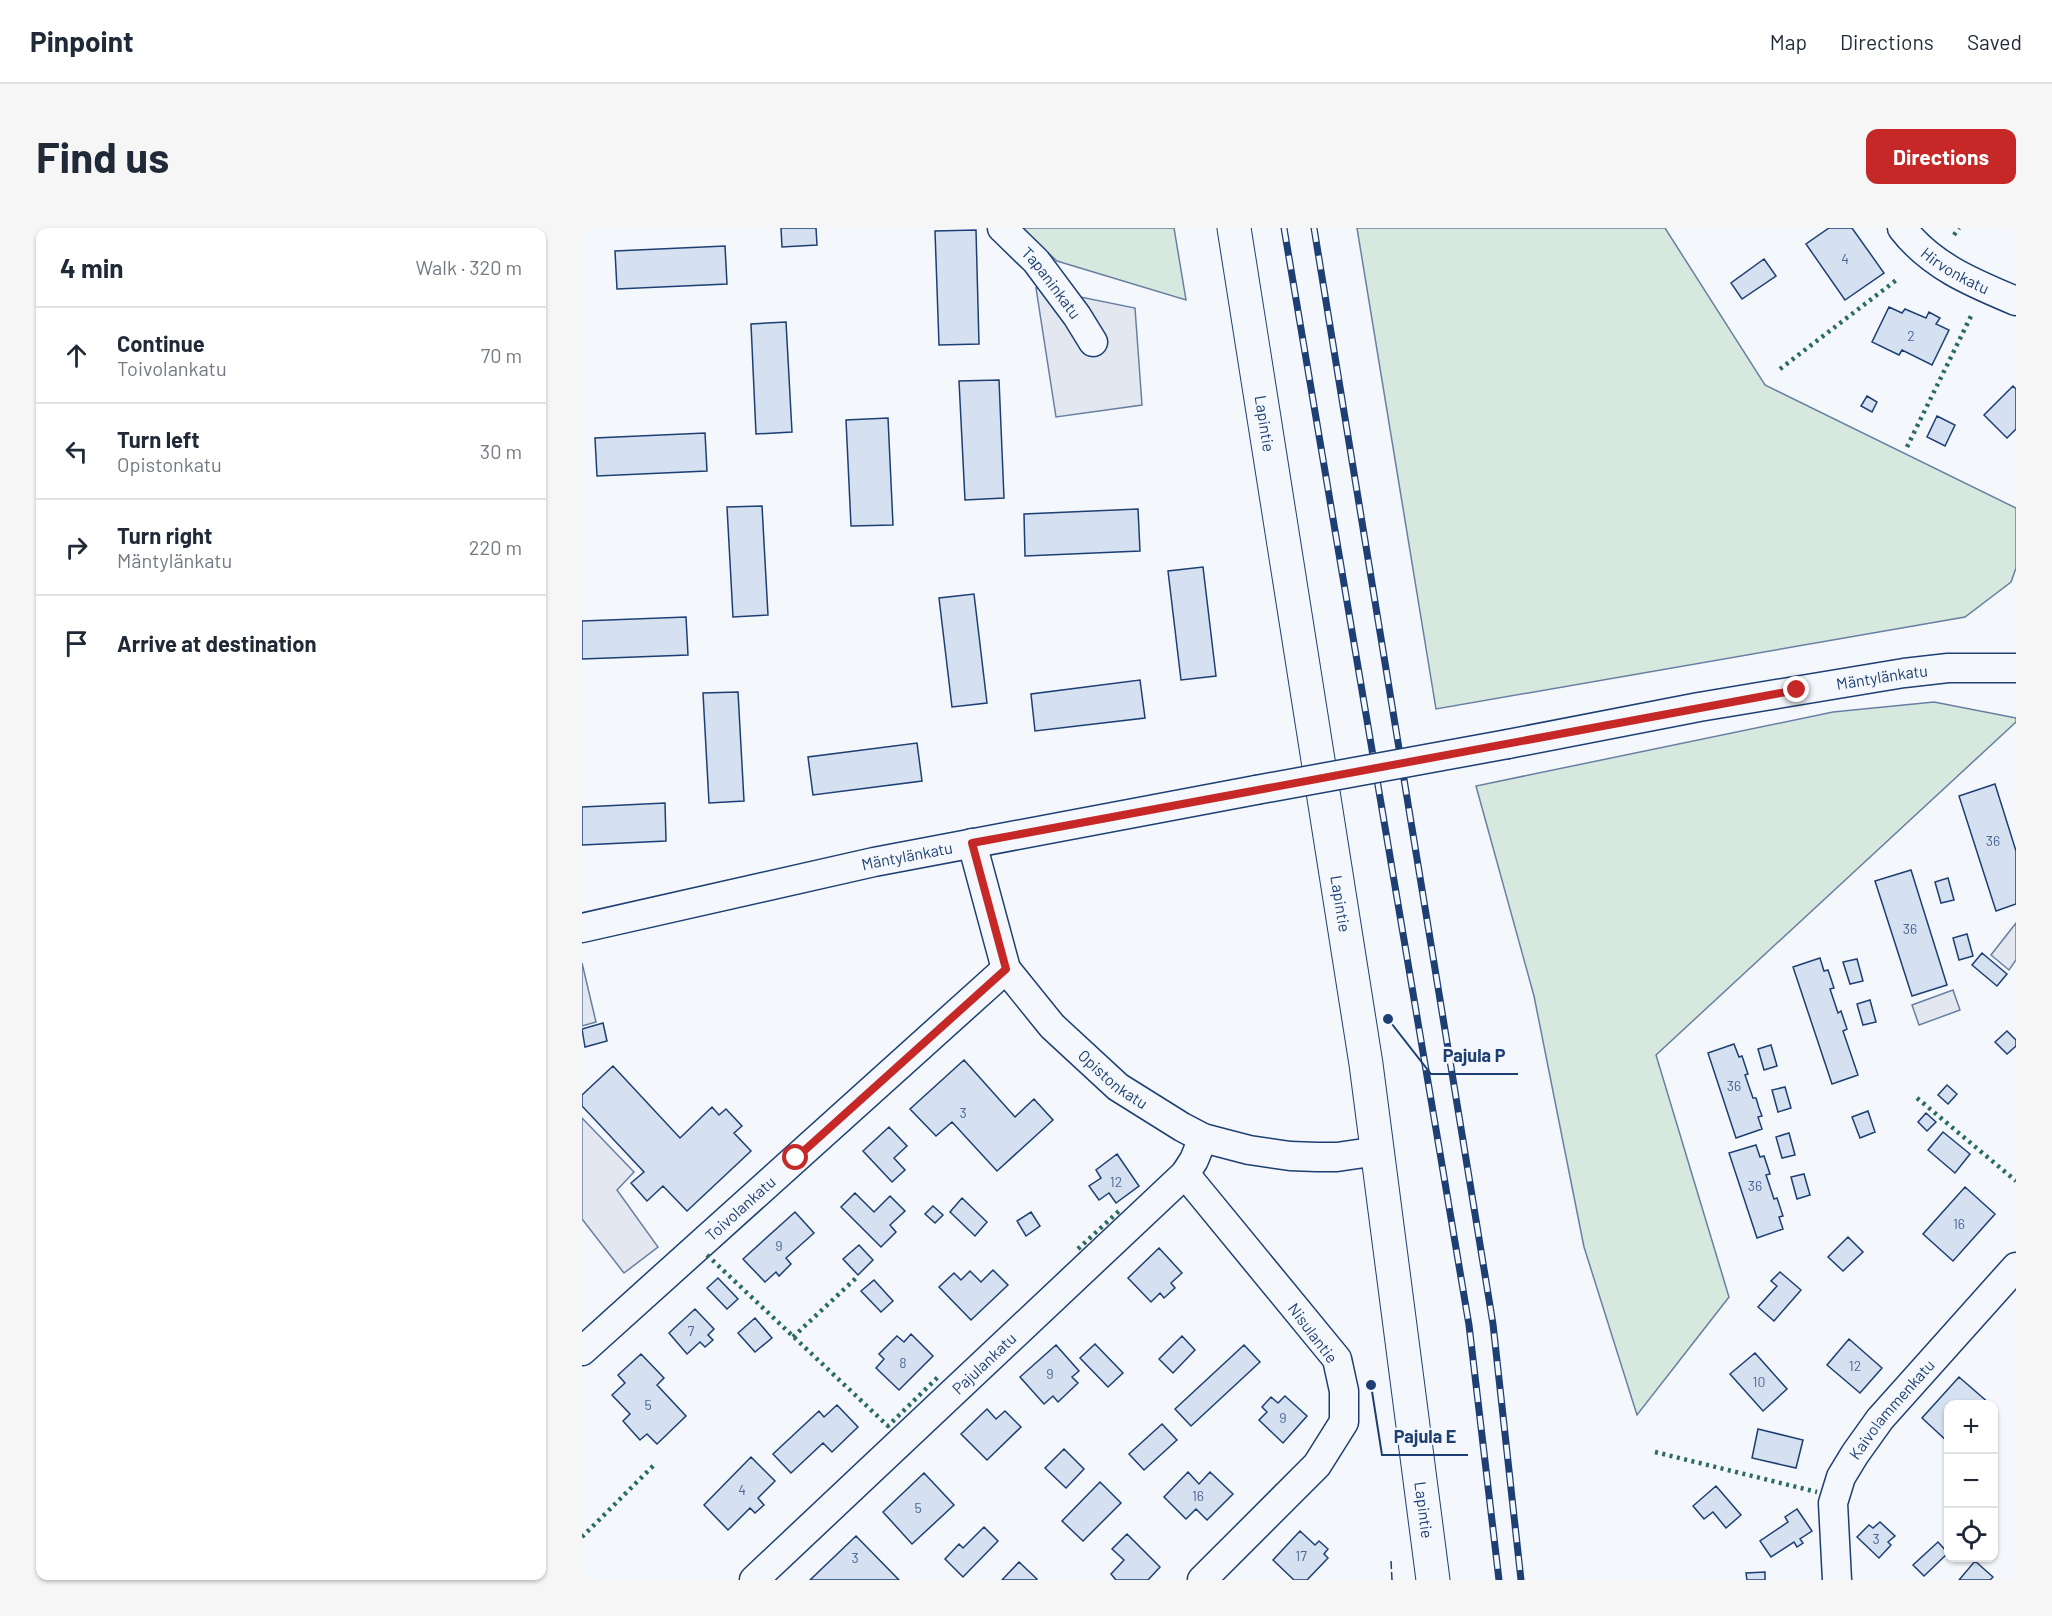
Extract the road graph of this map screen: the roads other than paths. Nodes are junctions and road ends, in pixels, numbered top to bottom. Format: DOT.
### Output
graph roads {
  1 [pos="1002,228"];
  2 [pos="1234,228"];
  3 [pos="1902,228"];
  4 [pos="2016,301"];
  5 [pos="1093,342"];
  6 [pos="2016,668"];
  7 [pos="972,843"];
  8 [pos="582,928"];
  9 [pos="1006,969"];
  10 [pos="1203,1138"];
  11 [pos="1378,1151"];
  12 [pos="1185,1174"];
  13 [pos="2016,1267"];
  14 [pos="582,1351"];
  15 [pos="754,1580"];
  16 [pos="1202,1580"];
  17 [pos="1433,1580"];
  18 [pos="1837,1580"];
  1 -- 5 [label="street, Tapaninkatu"];
  2 -- 11 [label="main road, Lapintie"];
  3 -- 4 [label="street, Hirvonkatu"];
  6 -- 7 [label="street, Mäntylänkatu, bridge"];
  7 -- 8 [label="street, Mäntylänkatu"];
  7 -- 9 [label="street, Opistonkatu"];
  9 -- 10 [label="street, Opistonkatu"];
  9 -- 14 [label="street, Toivolankatu"];
  10 -- 11 [label="street, Opistonkatu"];
  10 -- 12 [label="street, Pajulankatu"];
  11 -- 17 [label="main road, Lapintie"];
  12 -- 15 [label="street, Pajulankatu"];
  12 -- 16 [label="street, Nisulantie"];
  13 -- 18 [label="street, Kaivolammenkatu"];
}
